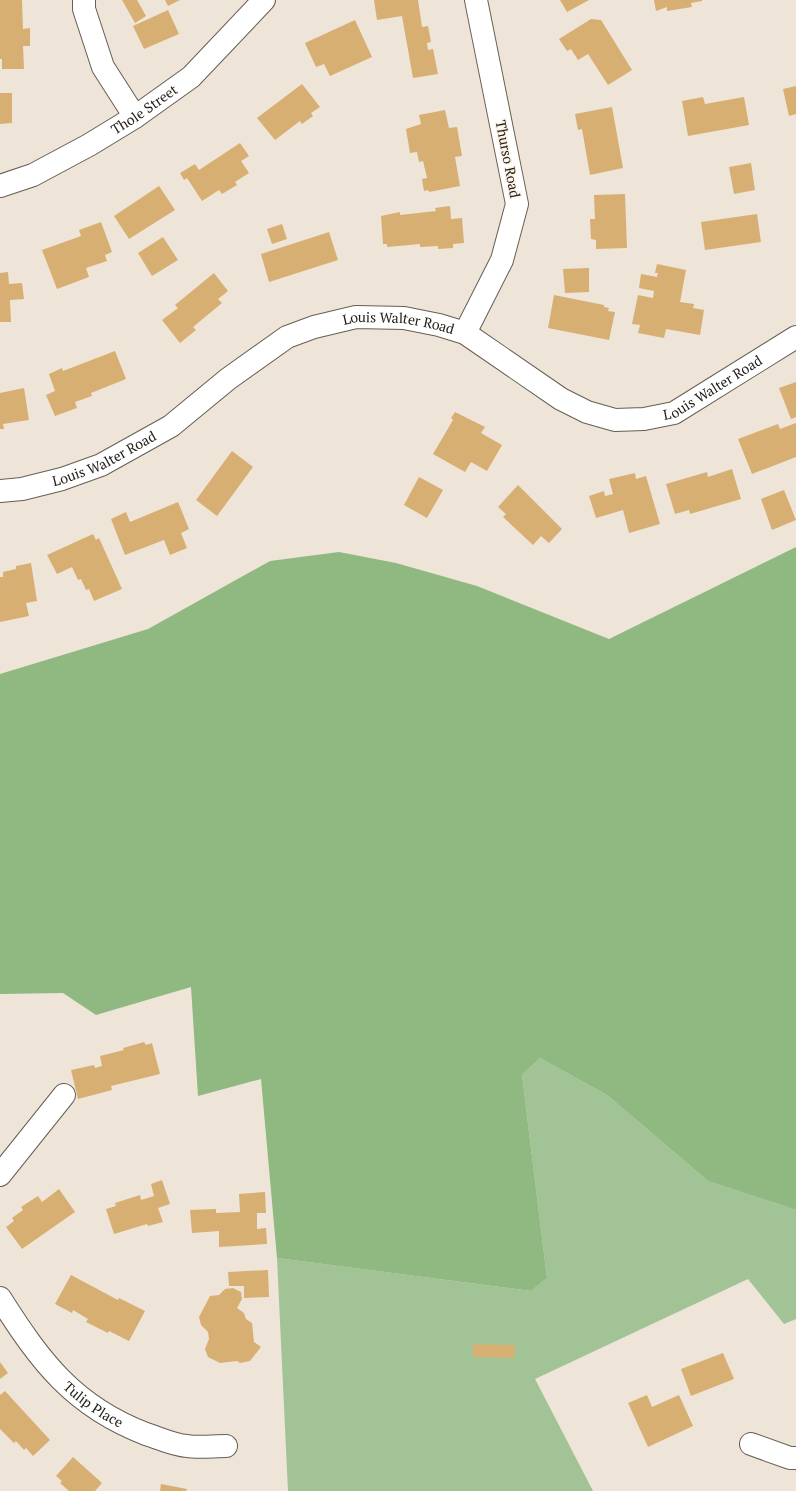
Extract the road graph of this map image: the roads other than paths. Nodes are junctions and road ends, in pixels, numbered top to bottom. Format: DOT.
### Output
graph roads {
  1 [pos="84,0"];
  2 [pos="264,0"];
  3 [pos="476,0"];
  4 [pos="135,117"];
  5 [pos="0,186"];
  6 [pos="465,333"];
  7 [pos="796,337"];
  8 [pos="0,491"];
  9 [pos="64,1094"];
  10 [pos="0,1175"];
  11 [pos="0,1298"];
  12 [pos="751,1444"];
  13 [pos="226,1446"];
  14 [pos="796,1458"];
  1 -- 4 [label="street"];
  2 -- 4 [label="street, Thole Street"];
  3 -- 6 [label="street, Thurso Road"];
  4 -- 5 [label="street, Thole Street"];
  6 -- 7 [label="street, Louis Walter Road"];
  6 -- 8 [label="street, Louis Walter Road"];
  9 -- 10 [label="street"];
  11 -- 13 [label="street, Tulip Place"];
  12 -- 14 [label="street"];
}
